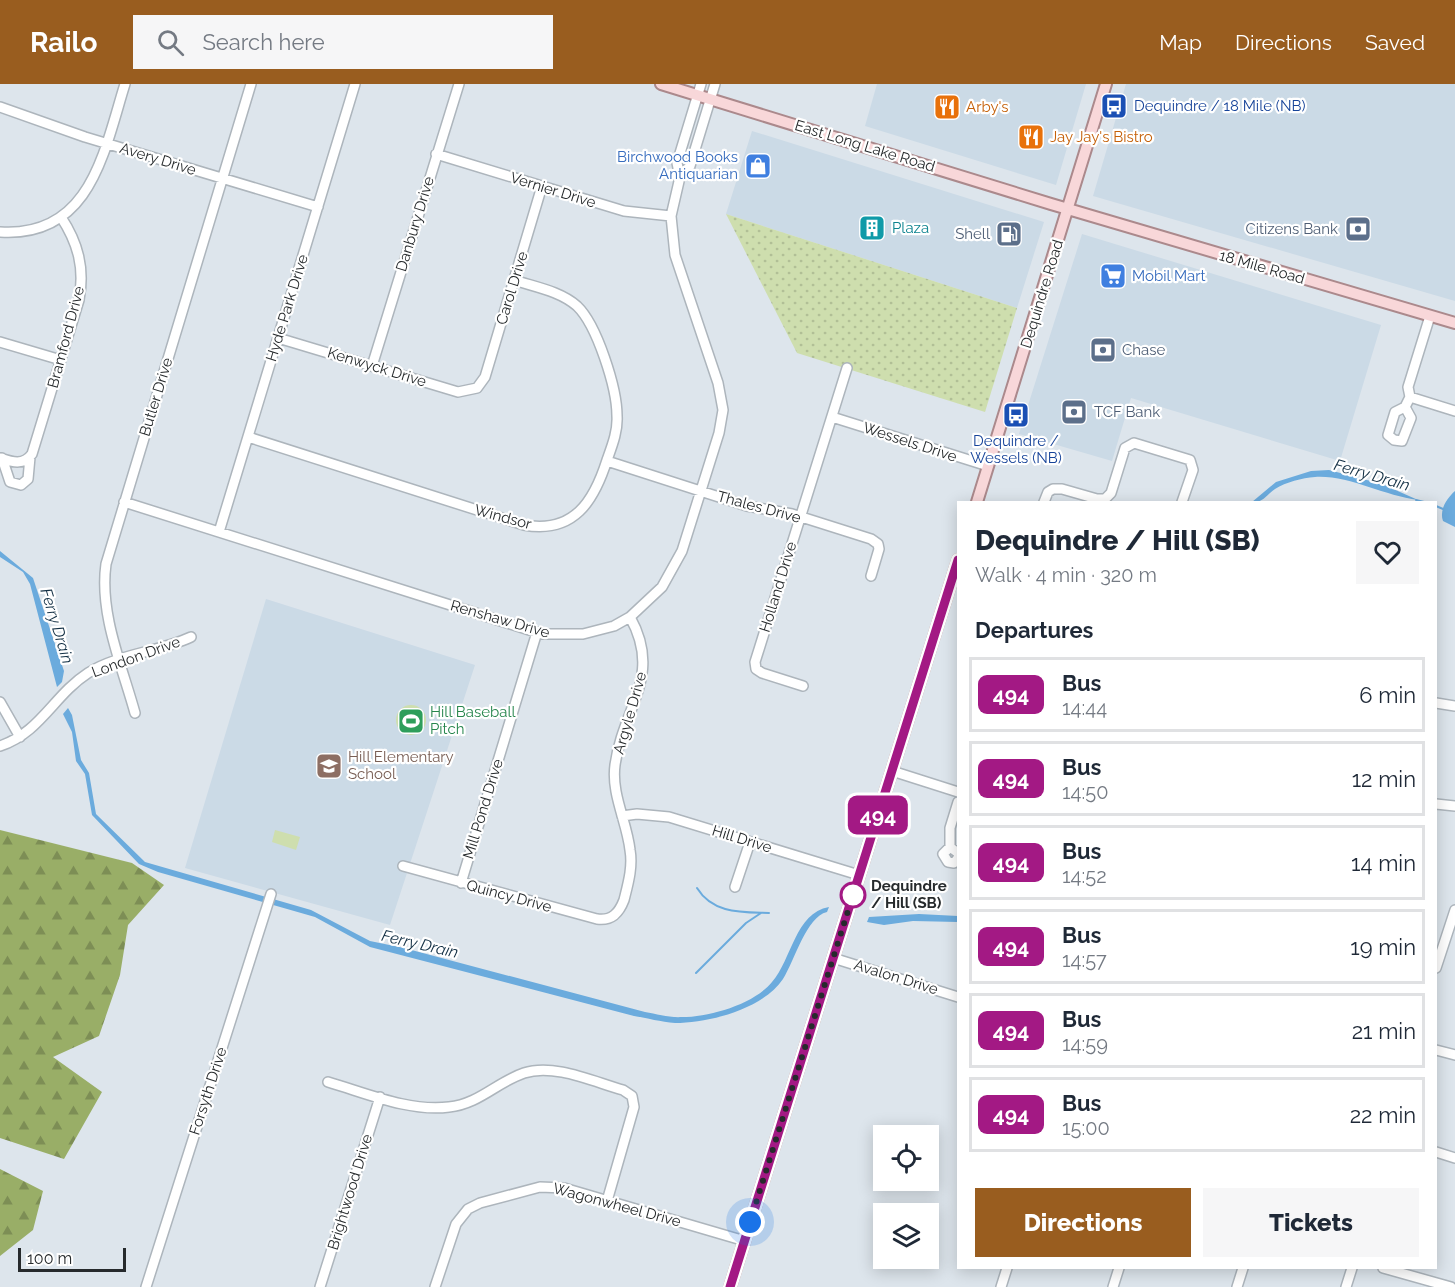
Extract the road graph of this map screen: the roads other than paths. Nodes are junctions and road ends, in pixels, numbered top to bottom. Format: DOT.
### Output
graph roads {
  1 [pos="125,84"];
  2 [pos="250,84"];
  3 [pos="355,84"];
  4 [pos="459,84"];
  5 [pos="661,84"];
  6 [pos="701,84"];
  7 [pos="715,84"];
  8 [pos="1106,84"];
  9 [pos="698,95"];
  10 [pos="711,99"];
  11 [pos="0,107"];
  12 [pos="106,143"];
  13 [pos="436,154"];
  14 [pos="680,177"];
  15 [pos="222,178"];
  16 [pos="542,186"];
  17 [pos="318,207"];
  18 [pos="1069,209"];
  19 [pos="671,216"];
  20 [pos="61,217"];
  21 [pos="0,232"];
  22 [pos="514,280"];
  23 [pos="1430,316"];
  24 [pos="1455,323"];
  25 [pos="278,338"];
  26 [pos="0,342"];
  27 [pos="61,360"];
  28 [pos="372,366"];
  29 [pos="847,368"];
  30 [pos="477,388"];
  31 [pos="1410,397"];
  32 [pos="1405,407"];
  33 [pos="1455,411"];
  34 [pos="832,417"];
  35 [pos="248,437"];
  36 [pos="30,457"];
  37 [pos="1,458"];
  38 [pos="607,461"];
  39 [pos="988,466"];
  40 [pos="701,491"];
  41 [pos="977,501"];
  42 [pos="1044,501"];
  43 [pos="1182,501"];
  44 [pos="124,502"];
  45 [pos="800,517"];
  46 [pos="219,532"];
  47 [pos="957,569"];
  48 [pos="871,576"];
  49 [pos="630,617"];
  50 [pos="537,632"];
  51 [pos="191,637"];
  52 [pos="120,660"];
  53 [pos="802,686"];
  54 [pos="0,702"];
  55 [pos="1437,703"];
  56 [pos="1455,706"];
  57 [pos="135,713"];
  58 [pos="20,737"];
  59 [pos="0,746"];
  60 [pos="892,771"];
  61 [pos="957,792"];
  62 [pos="1437,804"];
  63 [pos="957,805"];
  64 [pos="1455,806"];
  65 [pos="622,816"];
  66 [pos="750,842"];
  67 [pos="954,850"];
  68 [pos="957,859"];
  69 [pos="402,866"];
  70 [pos="859,875"];
  71 [pos="461,883"];
  72 [pos="735,887"];
  73 [pos="269,899"];
  74 [pos="1455,910"];
  75 [pos="615,915"];
  76 [pos="833,958"];
  77 [pos="1437,965"];
  78 [pos="957,997"];
  79 [pos="1437,1050"];
  80 [pos="1455,1055"];
  81 [pos="328,1082"];
  82 [pos="380,1097"];
  83 [pos="1437,1152"];
  84 [pos="1455,1158"];
  85 [pos="607,1201"];
  86 [pos="745,1240"];
  87 [pos="1007,1269"];
  88 [pos="1119,1269"];
  89 [pos="1243,1269"];
  90 [pos="1352,1269"];
  91 [pos="1387,1269"];
  92 [pos="146,1287"];
  93 [pos="320,1287"];
  94 [pos="435,1287"];
  95 [pos="730,1287"];
  96 [pos="1001,1287"];
  97 [pos="1113,1287"];
  98 [pos="1236,1287"];
  99 [pos="1346,1287"];
  100 [pos="1450,1287"];
  1 -- 12 [label="street"];
  2 -- 15 [label="street, Butler Drive"];
  3 -- 17 [label="street, Hyde Park Drive"];
  4 -- 13 [label="street, Danbury Drive"];
  5 -- 9 [label="main road, East Long Lake Road"];
  6 -- 9 [label="street, Renshaw Drive"];
  7 -- 10 [label="street, Renshaw Drive"];
  8 -- 18 [label="main road, Dequindre Road"];
  9 -- 10 [label="main road, East Long Lake Road"];
  9 -- 14 [label="street, Renshaw Drive"];
  10 -- 14 [label="street, Renshaw Drive"];
  10 -- 18 [label="main road, East Long Lake Road"];
  11 -- 12 [label="street, Avery Drive"];
  12 -- 15 [label="street, Avery Drive"];
  12 -- 20 [label="street"];
  13 -- 16 [label="street, Vernier Drive"];
  13 -- 28 [label="street, Danbury Drive"];
  14 -- 19 [label="street, Renshaw Drive"];
  15 -- 17 [label="street, Avery Drive"];
  15 -- 44 [label="street, Butler Drive"];
  16 -- 19 [label="street, Vernier Drive"];
  16 -- 22 [label="street, Carol Drive"];
  17 -- 25 [label="street, Hyde Park Drive"];
  18 -- 23 [label="main road, 18 Mile Road"];
  18 -- 39 [label="main road, Dequindre Road"];
  19 -- 40 [label="street, Renshaw Drive"];
  20 -- 21 [label="street"];
  20 -- 27 [label="street, Bramford Drive"];
  22 -- 30 [label="street, Carol Drive"];
  22 -- 38 [label="street, Windsor"];
  23 -- 24 [label="main road, 18 Mile Road"];
  23 -- 31 [label="street"];
  25 -- 28 [label="street, Kenwyck Drive"];
  25 -- 35 [label="street, Hyde Park Drive"];
  26 -- 27 [label="street"];
  27 -- 36 [label="street, Bramford Drive"];
  28 -- 30 [label="street, Kenwyck Drive"];
  29 -- 34 [label="street, Holland Drive"];
  31 -- 32 [label="street"];
  31 -- 33 [label="street"];
  34 -- 39 [label="street, Wessels Drive"];
  34 -- 45 [label="street, Holland Drive"];
  35 -- 38 [label="street, Windsor"];
  35 -- 46 [label="street, Hyde Park Drive"];
  36 -- 37 [label="street"];
  36 -- 37 [label="street, Bramford Drive"];
  38 -- 40 [label="street, Thales Drive"];
  39 -- 41 [label="main road, Dequindre Road"];
  40 -- 45 [label="street, Thales Drive"];
  40 -- 49 [label="street, Renshaw Drive"];
  42 -- 43 [label="street"];
  44 -- 46 [label="street, Renshaw Drive"];
  44 -- 52 [label="street, Butler Drive"];
  45 -- 48 [label="street, Thales Drive"];
  45 -- 53 [label="street, Holland Drive"];
  46 -- 50 [label="street, Renshaw Drive"];
  47 -- 60 [label="main road"];
  49 -- 50 [label="street, Renshaw Drive"];
  49 -- 65 [label="street, Argyle Drive"];
  50 -- 71 [label="street, Mill Pond Drive"];
  51 -- 52 [label="street, London Drive"];
  52 -- 57 [label="street, Butler Drive"];
  52 -- 58 [label="street, London Drive"];
  54 -- 58 [label="street"];
  55 -- 56 [label="street"];
  58 -- 59 [label="street, London Drive"];
  60 -- 61 [label="street"];
  60 -- 70 [label="main road"];
  62 -- 64 [label="street"];
  63 -- 67 [label="street"];
  65 -- 66 [label="street, Hill Drive"];
  65 -- 75 [label="street, Argyle Drive"];
  66 -- 70 [label="street, Hill Drive"];
  66 -- 72 [label="street"];
  67 -- 68 [label="street"];
  69 -- 71 [label="street, Quincy Drive"];
  70 -- 76 [label="main road"];
  71 -- 75 [label="street, Quincy Drive"];
  73 -- 92 [label="street, Forsyth Drive"];
  74 -- 77 [label="street"];
  76 -- 78 [label="street, Avalon Drive"];
  76 -- 86 [label="main road"];
  79 -- 80 [label="street"];
  81 -- 82 [label="street"];
  82 -- 85 [label="street"];
  82 -- 93 [label="street, Brightwood Drive"];
  83 -- 84 [label="street"];
  85 -- 86 [label="street, Wagonwheel Drive"];
  85 -- 94 [label="street, Wagonwheel Drive"];
  86 -- 95 [label="main road"];
  87 -- 96 [label="street"];
  88 -- 97 [label="street"];
  89 -- 98 [label="street"];
  90 -- 99 [label="street"];
  91 -- 100 [label="street"];
}
